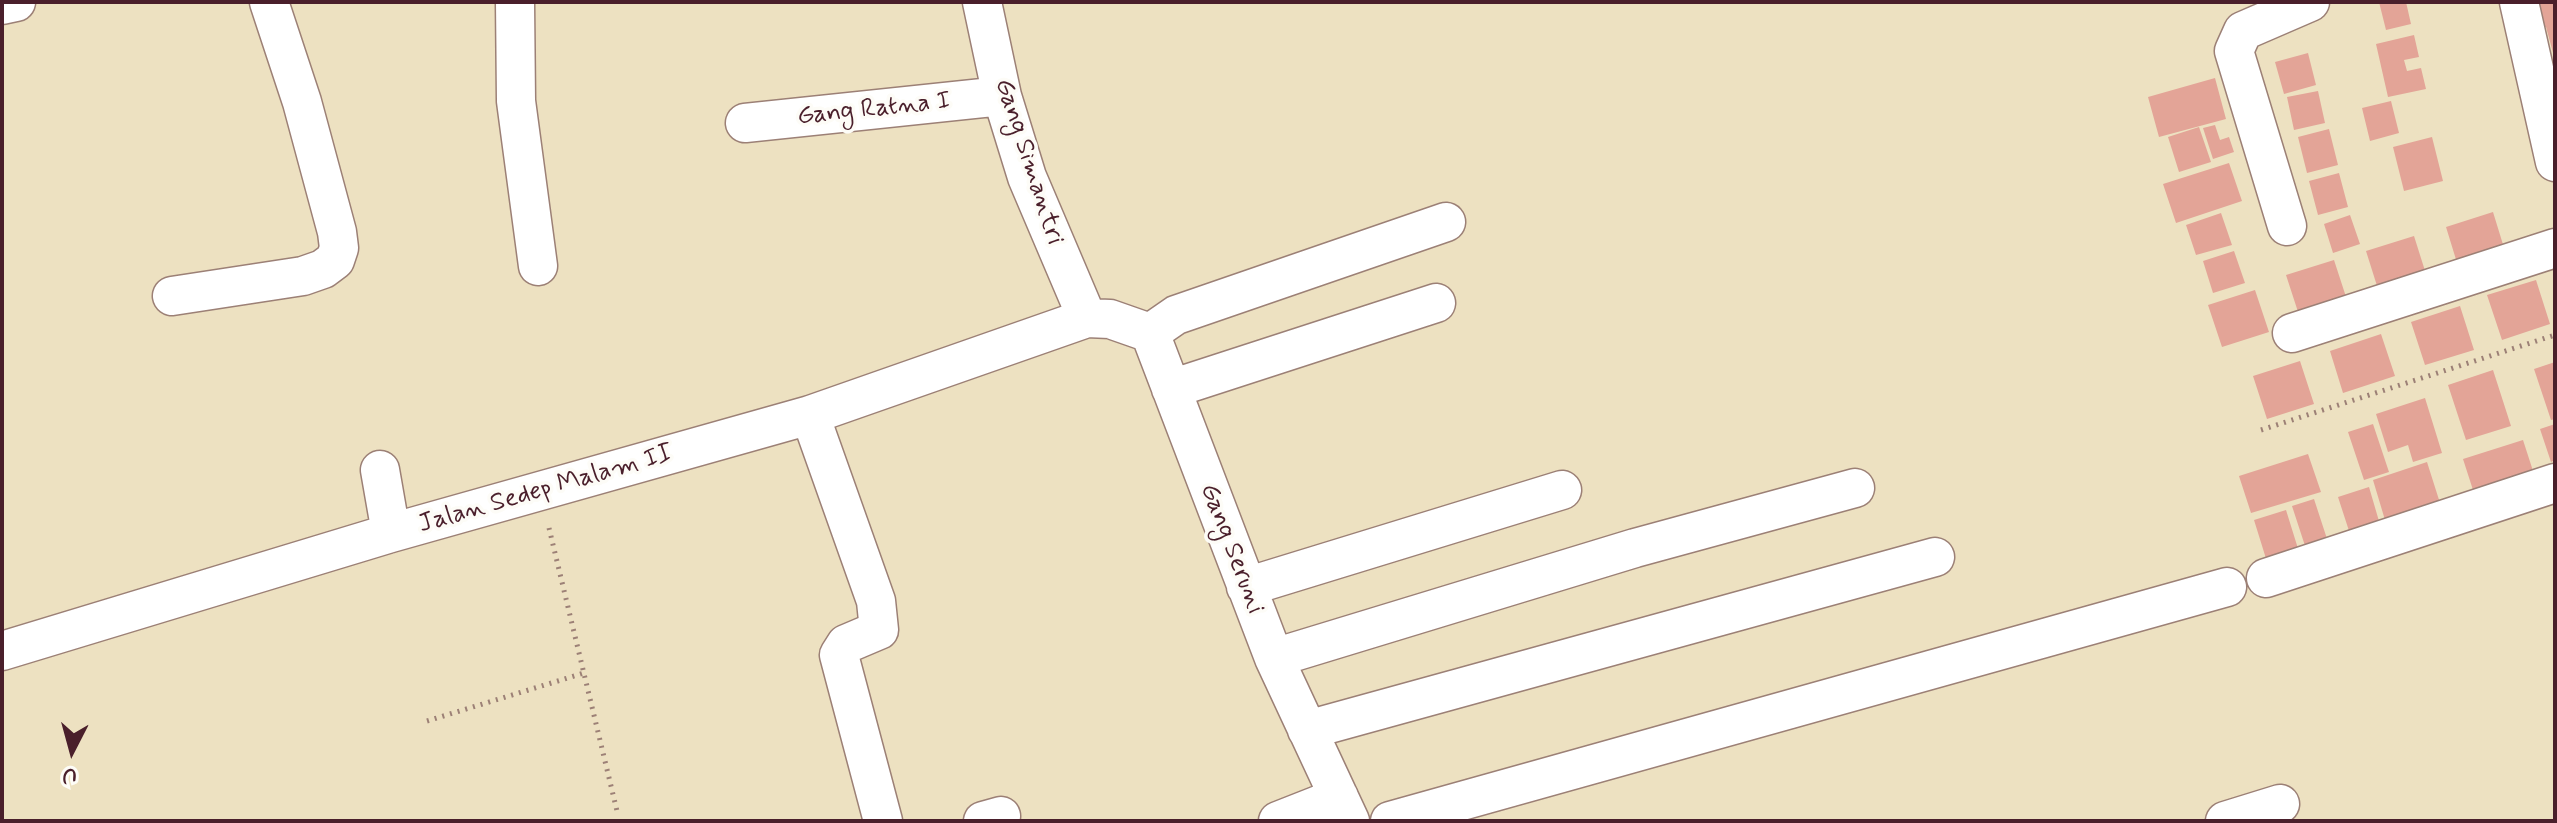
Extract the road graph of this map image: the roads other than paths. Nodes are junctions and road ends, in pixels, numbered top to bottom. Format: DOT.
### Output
graph roads {
  1 [pos="16,2"];
  2 [pos="269,2"];
  3 [pos="515,2"];
  4 [pos="982,2"];
  5 [pos="2310,2"];
  6 [pos="2519,2"];
  7 [pos="2,5"];
  8 [pos="1002,96"];
  9 [pos="745,123"];
  10 [pos="2555,162"];
  11 [pos="1446,222"];
  12 [pos="2287,226"];
  13 [pos="2555,248"];
  14 [pos="538,266"];
  15 [pos="172,296"];
  16 [pos="1436,303"];
  17 [pos="1087,318"];
  18 [pos="1150,333"];
  19 [pos="2292,333"];
  20 [pos="1171,389"];
  21 [pos="810,415"];
  22 [pos="380,470"];
  23 [pos="2555,483"];
  24 [pos="1855,488"];
  25 [pos="1562,490"];
  26 [pos="391,533"];
  27 [pos="1935,557"];
  28 [pos="2266,578"];
  29 [pos="1246,587"];
  30 [pos="2227,587"];
  31 [pos="2,651"];
  32 [pos="1274,658"];
  33 [pos="1307,730"];
  34 [pos="2280,804"];
  35 [pos="1344,809"];
  36 [pos="883,821"];
  37 [pos="1278,821"];
  38 [pos="1390,821"];
  39 [pos="2225,821"];
  1 -- 7 [label="street"];
  2 -- 15 [label="street"];
  3 -- 14 [label="street"];
  4 -- 8 [label="street, Gang Simantri"];
  5 -- 12 [label="street"];
  6 -- 10 [label="street"];
  8 -- 9 [label="street, Gang Ratna I"];
  8 -- 17 [label="street, Gang Simantri"];
  11 -- 18 [label="street"];
  13 -- 19 [label="street"];
  16 -- 20 [label="street"];
  17 -- 18 [label="street"];
  17 -- 21 [label="street, Jalan Sedep Malam II"];
  18 -- 20 [label="street, Gang Seruni"];
  20 -- 29 [label="street, Gang Seruni"];
  21 -- 26 [label="street, Jalan Sedep Malam II"];
  21 -- 36 [label="street"];
  22 -- 26 [label="street"];
  23 -- 28 [label="street"];
  24 -- 32 [label="street"];
  25 -- 29 [label="street"];
  26 -- 31 [label="street, Jalan Sedep Malam II"];
  27 -- 33 [label="street"];
  29 -- 32 [label="street, Gang Seruni"];
  30 -- 38 [label="street"];
  32 -- 33 [label="street, Gang Seruni"];
  33 -- 35 [label="street, Gang Seruni"];
  34 -- 39 [label="street"];
  35 -- 37 [label="street"];
}
